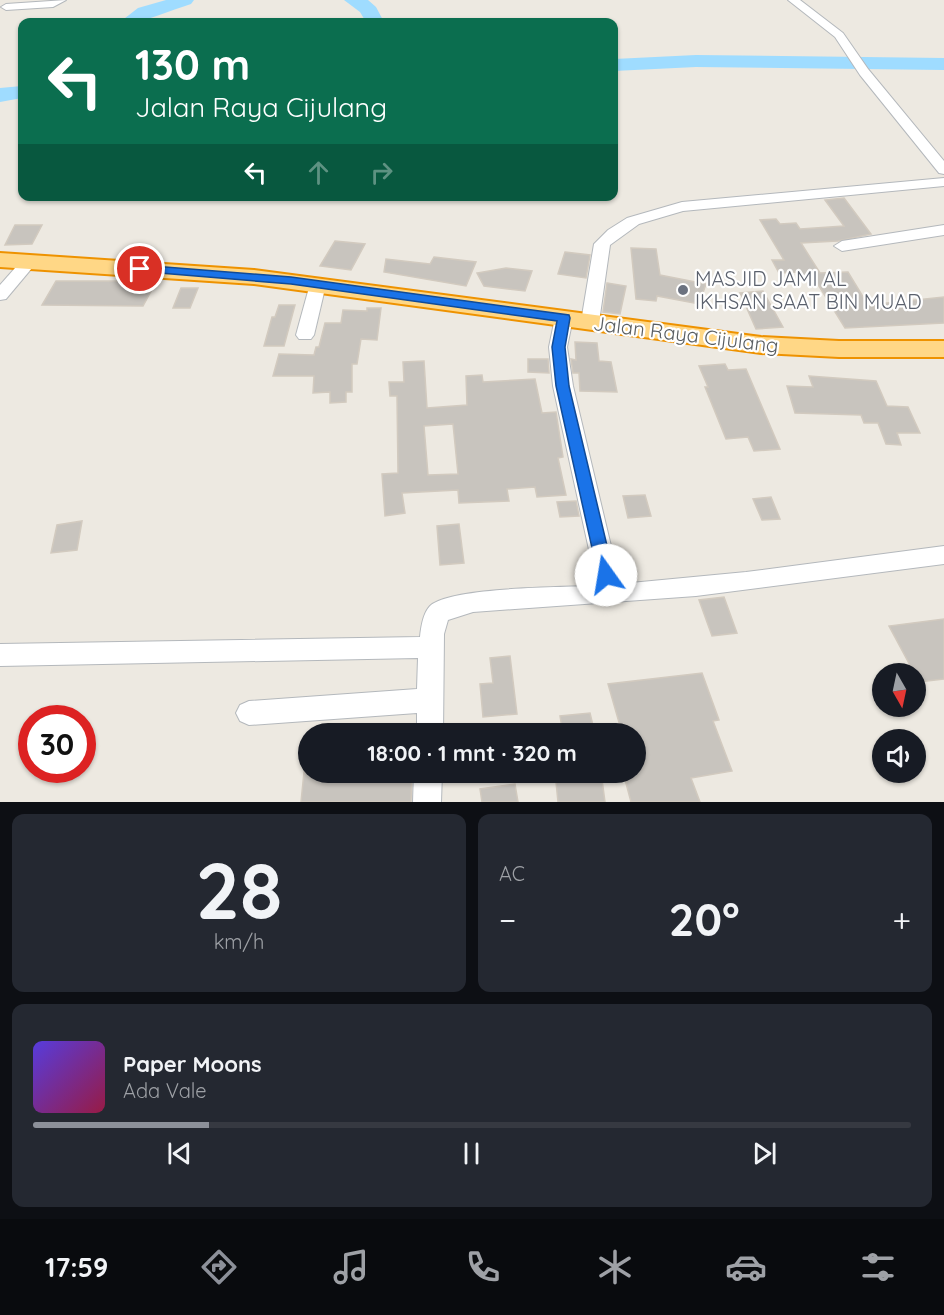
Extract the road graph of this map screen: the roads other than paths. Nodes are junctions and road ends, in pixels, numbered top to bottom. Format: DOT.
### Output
graph roads {
  1 [pos="61,0"];
  2 [pos="793,0"];
  3 [pos="6,8"];
  4 [pos="944,170"];
  5 [pos="944,182"];
  6 [pos="944,230"];
  7 [pos="842,246"];
  8 [pos="0,260"];
  9 [pos="29,262"];
  10 [pos="318,284"];
  11 [pos="0,295"];
  12 [pos="564,318"];
  13 [pos="590,322"];
  14 [pos="305,335"];
  15 [pos="944,349"];
  16 [pos="944,555"];
  17 [pos="610,593"];
  18 [pos="431,647"];
  19 [pos="0,655"];
  20 [pos="430,699"];
  21 [pos="249,713"];
  22 [pos="430,723"];
  23 [pos="428,783"];
  24 [pos="427,802"];
  1 -- 3 [label="street"];
  2 -- 4 [label="street"];
  5 -- 13 [label="street"];
  6 -- 7 [label="street"];
  8 -- 9 [label="highway, Jalan Raya Cijulang"];
  9 -- 10 [label="highway, Jalan Raya Cijulang"];
  9 -- 11 [label="street"];
  10 -- 12 [label="highway, Jalan Raya Cijulang"];
  10 -- 14 [label="street"];
  12 -- 13 [label="highway, Jalan Raya Cijulang"];
  12 -- 17 [label="street"];
  13 -- 15 [label="highway, Jalan Raya Cijulang"];
  16 -- 17 [label="street"];
  17 -- 18 [label="street"];
  18 -- 19 [label="street"];
  18 -- 20 [label="street"];
  20 -- 21 [label="street"];
  20 -- 22 [label="street"];
  23 -- 24 [label="street"];
}
